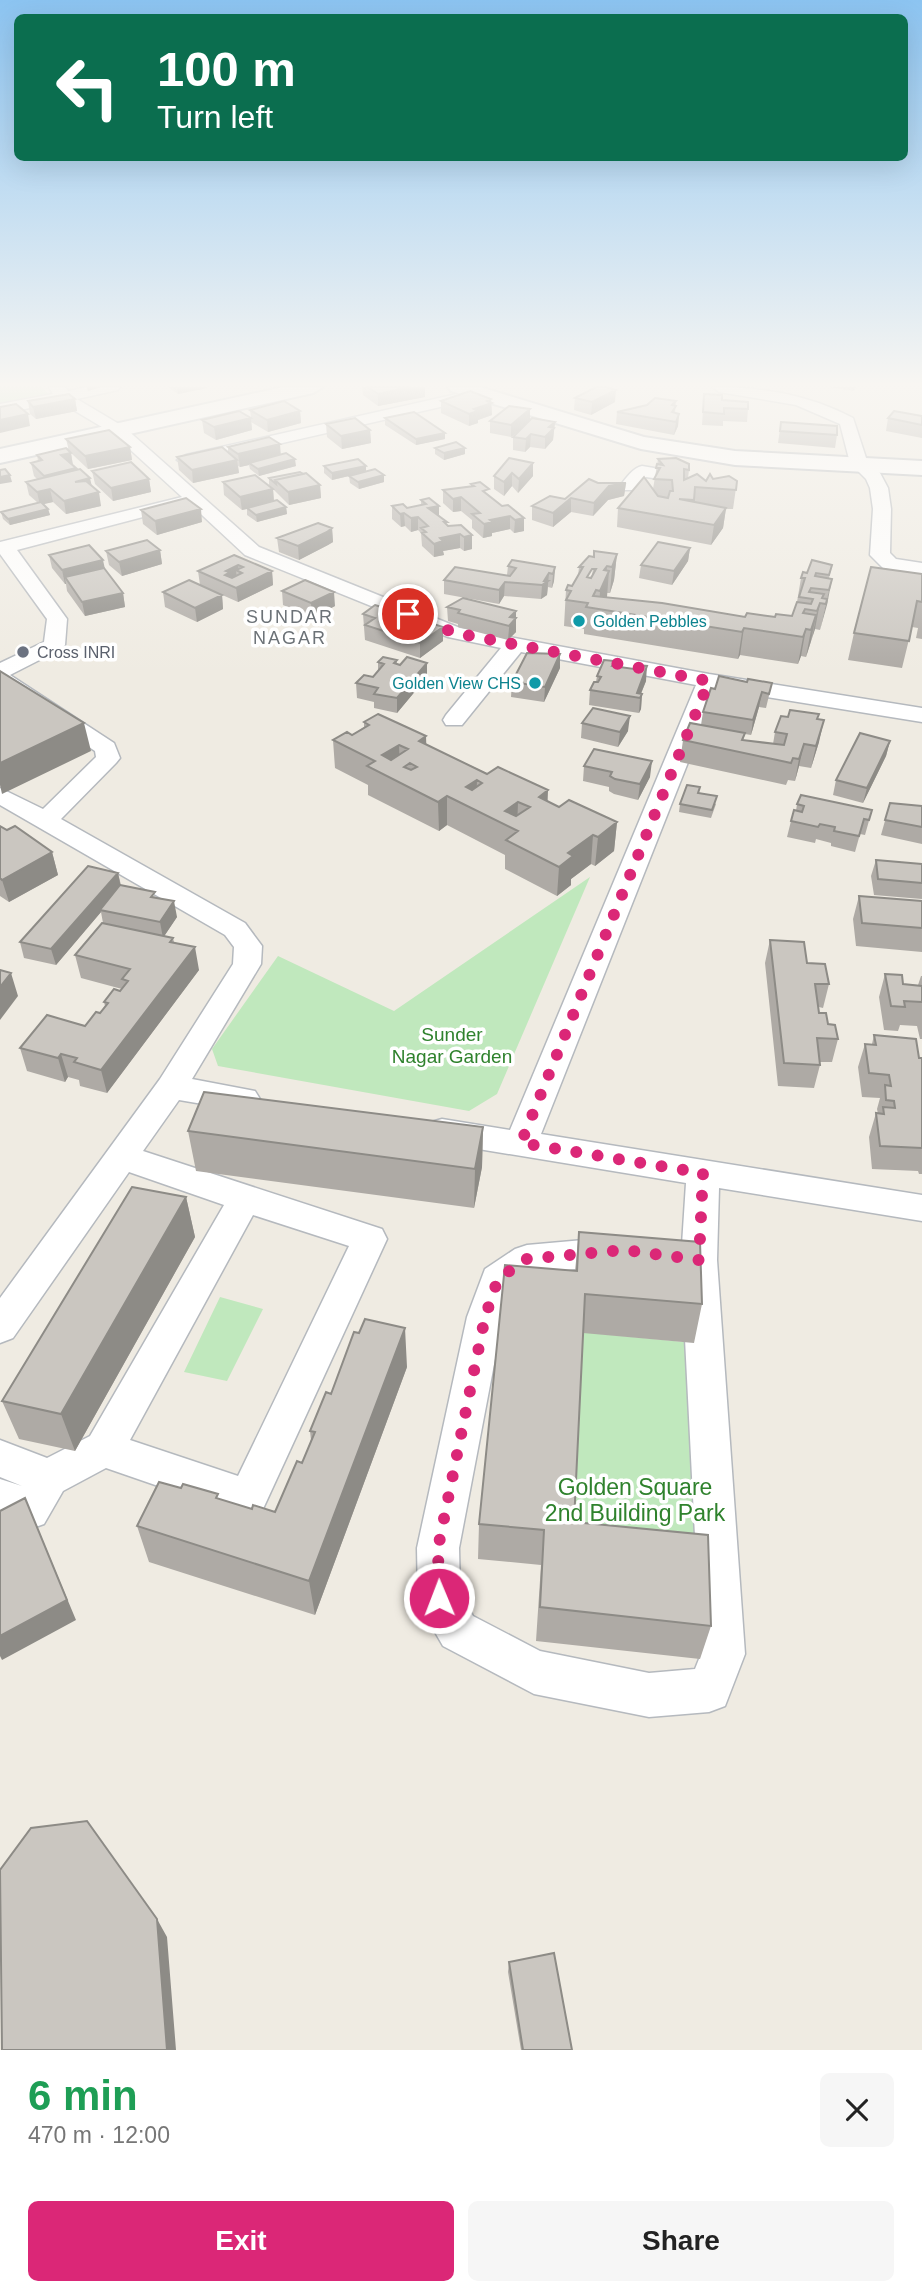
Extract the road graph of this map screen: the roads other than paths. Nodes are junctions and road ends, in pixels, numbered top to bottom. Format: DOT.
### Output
graph roads {
  1 [pos="176,483"];
  2 [pos="632,483"];
  3 [pos="876,483"];
  4 [pos="629,486"];
  5 [pos="193,499"];
  6 [pos="3,548"];
  7 [pos="922,569"];
  8 [pos="515,645"];
  9 [pos="0,671"];
  10 [pos="0,678"];
  11 [pos="709,681"];
  12 [pos="922,715"];
  13 [pos="454,720"];
  14 [pos="0,795"];
  15 [pos="46,820"];
  16 [pos="171,1087"];
  17 [pos="278,1104"];
  18 [pos="413,1126"];
  19 [pos="521,1143"];
  20 [pos="121,1156"];
  21 [pos="703,1173"];
  22 [pos="245,1199"];
  23 [pos="922,1208"];
  24 [pos="671,1256"];
  25 [pos="0,1327"];
  26 [pos="104,1449"];
  27 [pos="0,1458"];
  28 [pos="26,1495"];
  1 -- 5 [label="street"];
  2 -- 4 [label="street"];
  3 -- 7 [label="street"];
  5 -- 6 [label="street"];
  5 -- 8 [label="street"];
  6 -- 9 [label="street"];
  8 -- 11 [label="street"];
  8 -- 13 [label="street"];
  10 -- 15 [label="street"];
  11 -- 12 [label="street"];
  11 -- 19 [label="street"];
  14 -- 15 [label="street"];
  15 -- 16 [label="street"];
  16 -- 17 [label="street"];
  16 -- 20 [label="street"];
  18 -- 19 [label="street"];
  19 -- 21 [label="street"];
  20 -- 22 [label="street"];
  20 -- 25 [label="street"];
  21 -- 23 [label="street"];
  21 -- 24 [label="street"];
  22 -- 26 [label="street"];
  22 -- 26 [label="street"];
  24 -- 24 [label="street"];
  26 -- 28 [label="street"];
  27 -- 28 [label="street"];
}
